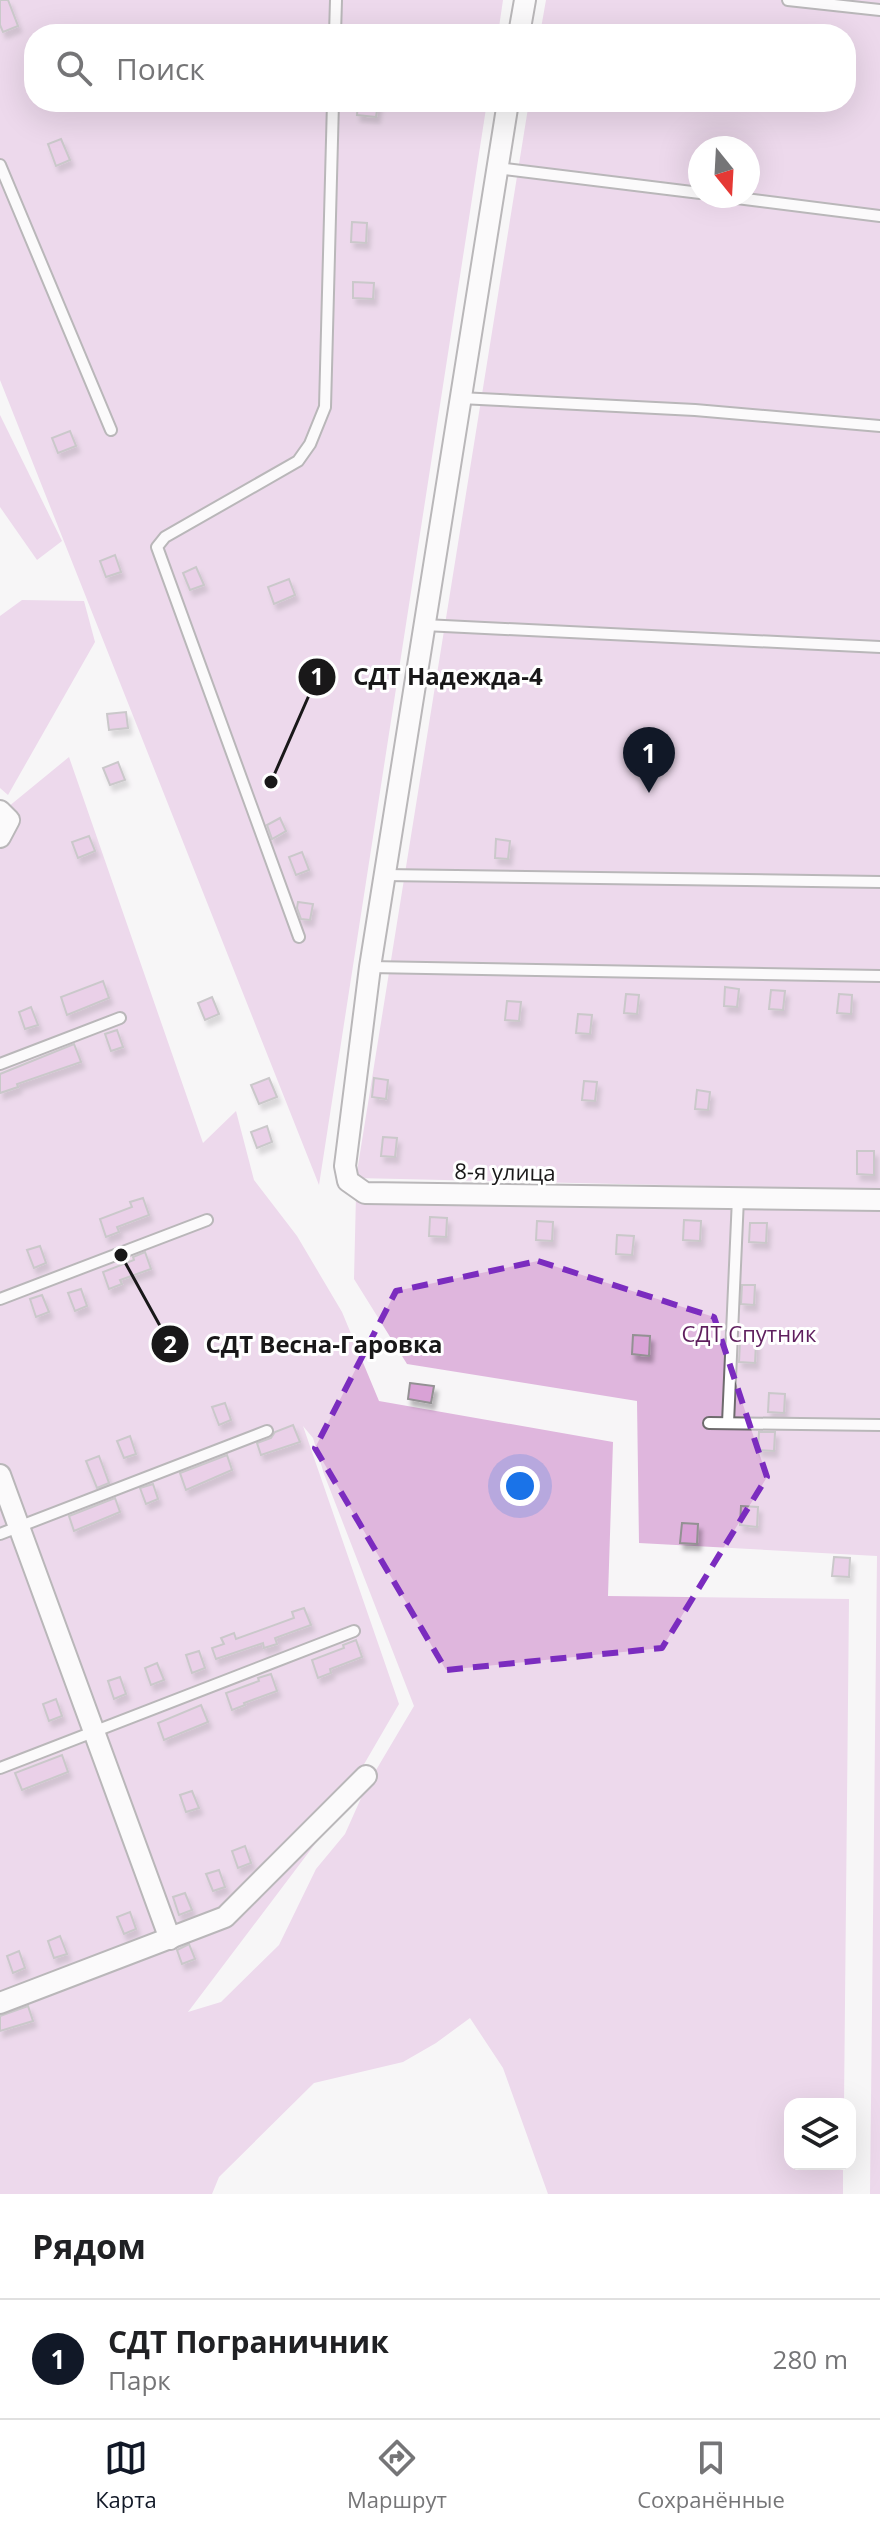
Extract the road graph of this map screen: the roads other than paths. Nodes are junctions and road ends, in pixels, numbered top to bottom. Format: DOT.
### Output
graph roads {
  1 [pos="336,0"];
  2 [pos="525,0"];
  3 [pos="788,0"];
  4 [pos="880,10"];
  5 [pos="335,24"];
  6 [pos="521,24"];
  7 [pos="333,112"];
  8 [pos="506,112"];
  9 [pos="0,165"];
  10 [pos="497,168"];
  11 [pos="688,192"];
  12 [pos="760,201"];
  13 [pos="880,216"];
  14 [pos="460,398"];
  15 [pos="880,426"];
  16 [pos="111,430"];
  17 [pos="424,625"];
  18 [pos="880,647"];
  19 [pos="0,811"];
  20 [pos="0,837"];
  21 [pos="384,875"];
  22 [pos="880,882"];
  23 [pos="299,937"];
  24 [pos="370,967"];
  25 [pos="880,976"];
  26 [pos="120,1018"];
  27 [pos="0,1064"];
  28 [pos="738,1198"];
  29 [pos="880,1200"];
  30 [pos="207,1220"];
  31 [pos="0,1299"];
  32 [pos="709,1423"];
  33 [pos="728,1423"];
  34 [pos="880,1425"];
  35 [pos="267,1431"];
  36 [pos="0,1475"];
  37 [pos="9,1530"];
  38 [pos="354,1631"];
  39 [pos="96,1732"];
  40 [pos="0,1768"];
  41 [pos="366,1776"];
  42 [pos="170,1939"];
  43 [pos="0,2003"];
  1 -- 5 [label="lane"];
  2 -- 6 [label="street"];
  3 -- 4 [label="lane"];
  7 -- 23 [label="lane"];
  8 -- 10 [label="street, 8-я улица"];
  9 -- 16 [label="lane"];
  10 -- 11 [label="lane"];
  10 -- 14 [label="street, 8-я улица"];
  12 -- 13 [label="lane"];
  14 -- 15 [label="lane"];
  14 -- 17 [label="street, 8-я улица"];
  17 -- 18 [label="lane"];
  17 -- 21 [label="street, 8-я улица"];
  19 -- 20 [label="street"];
  21 -- 22 [label="lane"];
  21 -- 24 [label="street, 8-я улица"];
  24 -- 25 [label="lane"];
  24 -- 28 [label="street, 8-я улица"];
  26 -- 27 [label="lane"];
  28 -- 29 [label="street, 8-я улица"];
  28 -- 33 [label="lane"];
  30 -- 31 [label="lane"];
  32 -- 33 [label="lane"];
  33 -- 34 [label="lane"];
  35 -- 37 [label="lane"];
  36 -- 37 [label="street"];
  37 -- 39 [label="street"];
  38 -- 39 [label="lane"];
  39 -- 40 [label="lane"];
  39 -- 42 [label="street"];
  41 -- 42 [label="street"];
  42 -- 43 [label="street"];
}
